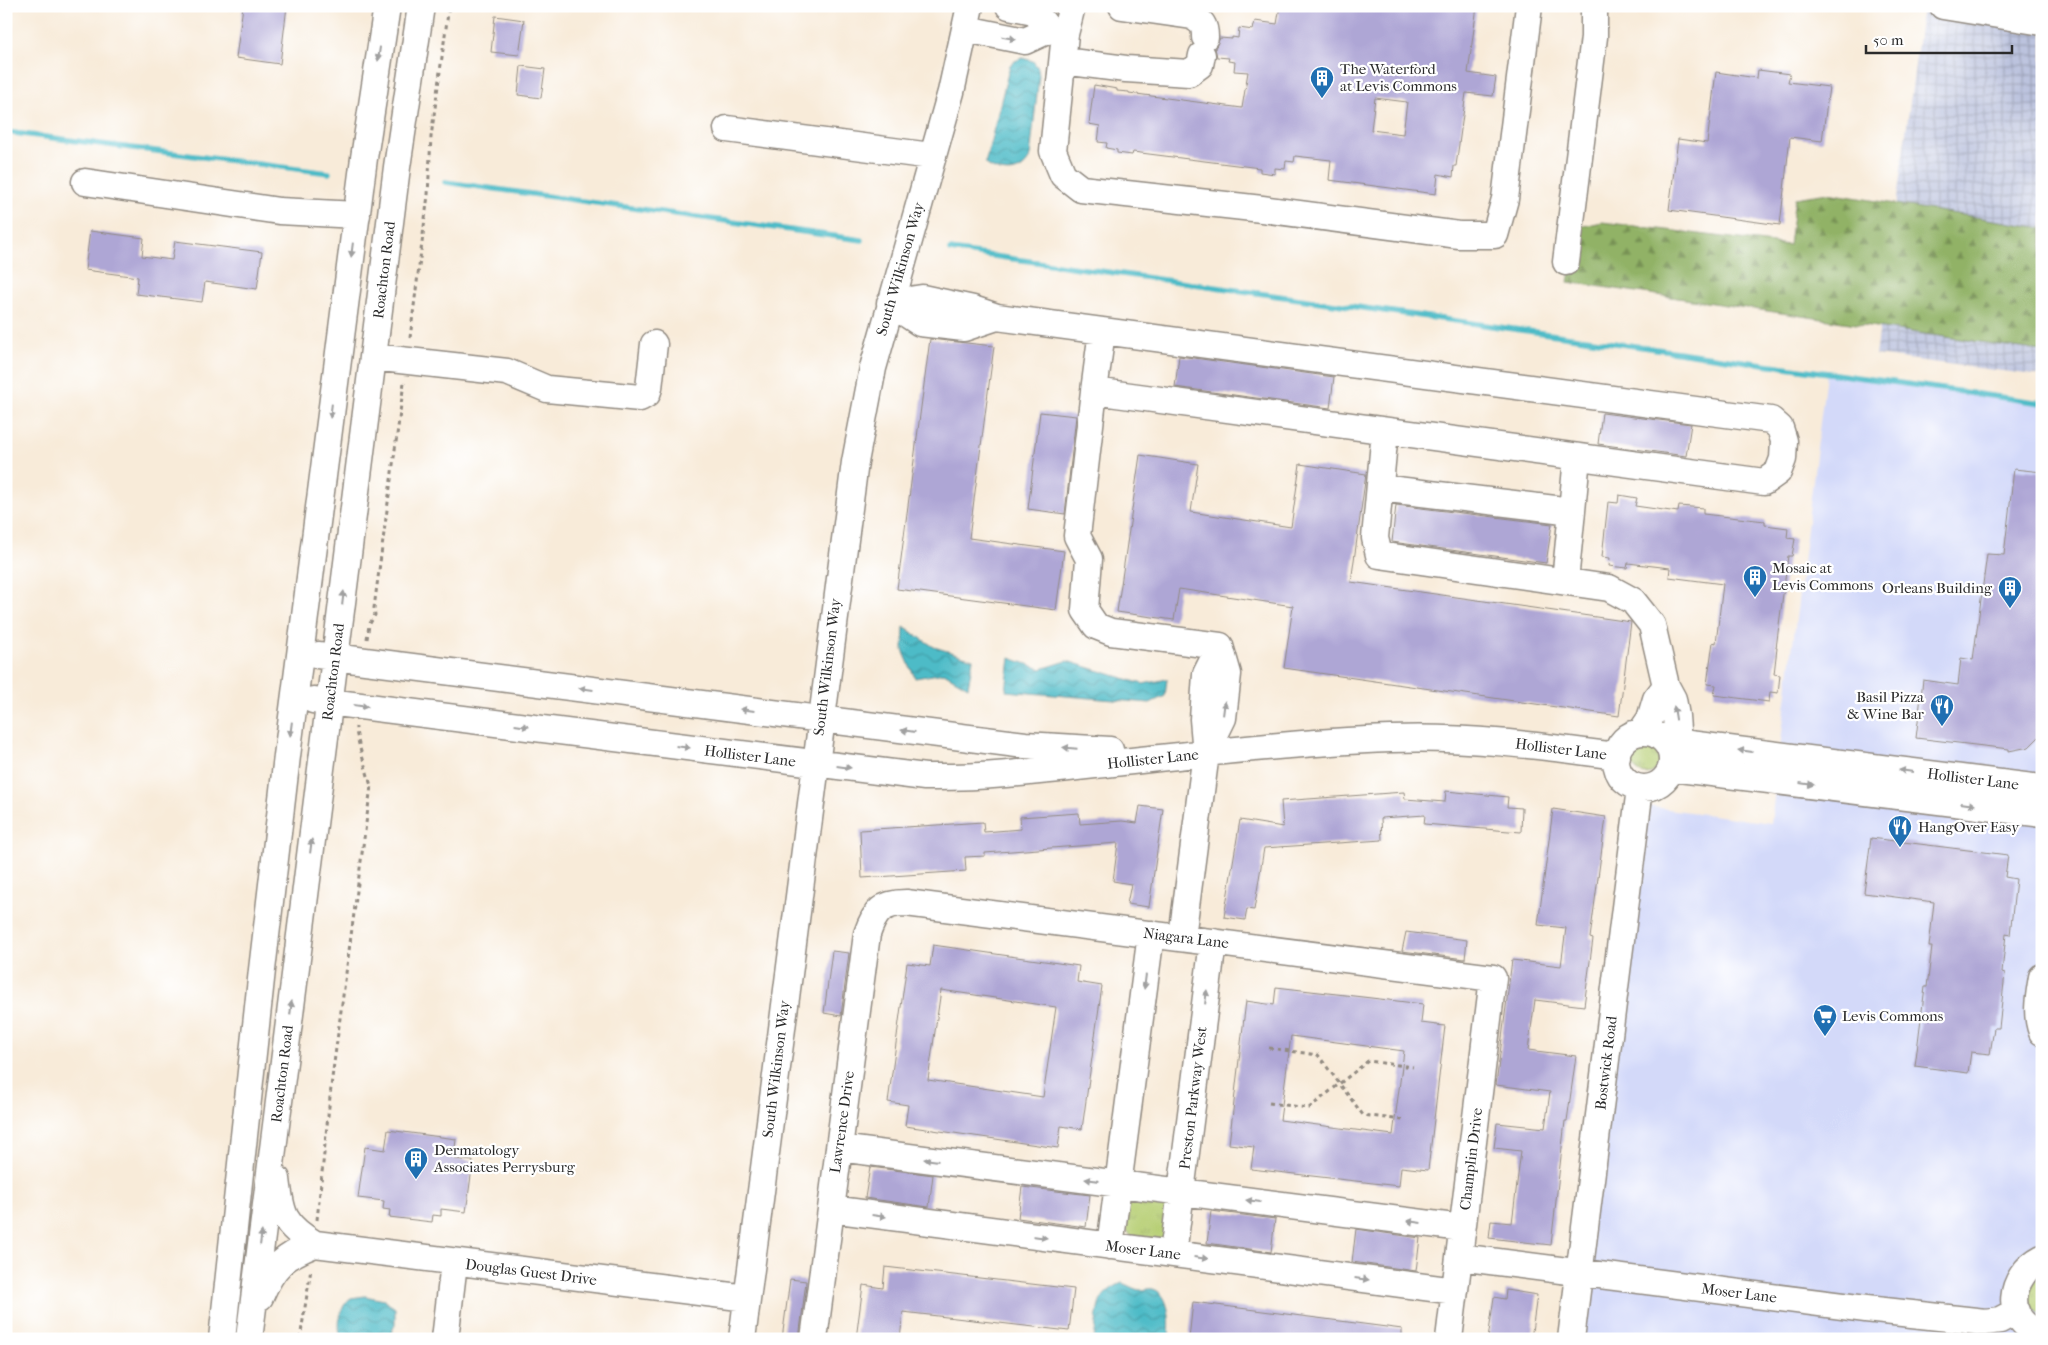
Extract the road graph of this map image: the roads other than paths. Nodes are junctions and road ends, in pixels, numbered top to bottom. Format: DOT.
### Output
graph roads {
  1 [pos="387,6"];
  2 [pos="421,6"];
  3 [pos="1010,6"];
  4 [pos="1072,6"];
  5 [pos="1122,6"];
  6 [pos="1529,6"];
  7 [pos="1594,6"];
  8 [pos="1943,6"];
  9 [pos="968,18"];
  10 [pos="2042,22"];
  11 [pos="1057,32"];
  12 [pos="1063,61"];
  13 [pos="727,129"];
  14 [pos="931,156"];
  15 [pos="85,182"];
  16 [pos="357,215"];
  17 [pos="1566,262"];
  18 [pos="890,304"];
  19 [pos="1102,331"];
  20 [pos="654,344"];
  21 [pos="373,357"];
  22 [pos="1094,391"];
  23 [pos="1385,431"];
  24 [pos="1577,457"];
  25 [pos="1380,488"];
  26 [pos="1572,511"];
  27 [pos="1565,581"];
  28 [pos="301,652"];
  29 [pos="336,657"];
  30 [pos="1666,686"];
  31 [pos="295,697"];
  32 [pos="330,702"];
  33 [pos="820,720"];
  34 [pos="1641,732"];
  35 [pos="1672,742"];
  36 [pos="1206,753"];
  37 [pos="1616,756"];
  38 [pos="815,764"];
  39 [pos="1671,768"];
  40 [pos="1640,788"];
  41 [pos="2042,788"];
  42 [pos="2042,814"];
  43 [pos="880,909"];
  44 [pos="1151,934"];
  45 [pos="1182,937"];
  46 [pos="1213,942"];
  47 [pos="2042,977"];
  48 [pos="1493,978"];
  49 [pos="2042,1032"];
  50 [pos="273,1146"];
  51 [pos="839,1148"];
  52 [pos="1118,1184"];
  53 [pos="1181,1192"];
  54 [pos="831,1209"];
  55 [pos="1462,1228"];
  56 [pos="315,1244"];
  57 [pos="1110,1246"];
  58 [pos="1174,1254"];
  59 [pos="1459,1258"];
  60 [pos="2042,1258"];
  61 [pos="454,1263"];
  62 [pos="1579,1273"];
  63 [pos="1455,1291"];
  64 [pos="747,1298"];
  65 [pos="2016,1311"];
  66 [pos="250,1328"];
  67 [pos="2042,1333"];
  68 [pos="222,1339"];
  69 [pos="445,1339"];
  70 [pos="742,1339"];
  71 [pos="814,1339"];
  72 [pos="1449,1339"];
  73 [pos="1571,1339"];
  1 -- 16 [label="street, Roachton Road, one-way"];
  2 -- 21 [label="street, Roachton Road"];
  3 -- 11 [label="street"];
  4 -- 11 [label="street"];
  5 -- 12 [label="street"];
  6 -- 12 [label="street"];
  7 -- 17 [label="street"];
  8 -- 10 [label="street"];
  9 -- 11 [label="street, one-way"];
  9 -- 14 [label="street, South Wilkinson Way"];
  11 -- 12 [label="street"];
  13 -- 14 [label="street"];
  14 -- 18 [label="street, South Wilkinson Way"];
  15 -- 16 [label="street"];
  16 -- 28 [label="street, Roachton Road, one-way"];
  18 -- 19 [label="street"];
  18 -- 33 [label="street, South Wilkinson Way"];
  19 -- 22 [label="street"];
  19 -- 24 [label="street"];
  20 -- 21 [label="street"];
  29 -- 21 [label="street, Roachton Road, one-way"];
  22 -- 23 [label="street"];
  22 -- 36 [label="street"];
  23 -- 24 [label="street"];
  23 -- 25 [label="street"];
  24 -- 26 [label="street"];
  25 -- 26 [label="street"];
  25 -- 27 [label="street"];
  26 -- 27 [label="street"];
  27 -- 30 [label="street"];
  28 -- 29 [label="street, Hollister Lane"];
  28 -- 31 [label="street, Roachton Road"];
  29 -- 32 [label="street, Roachton Road"];
  33 -- 29 [label="street, Hollister Lane, one-way"];
  30 -- 34 [label="street"];
  35 -- 30 [label="street, one-way"];
  31 -- 32 [label="street, Hollister Lane"];
  31 -- 68 [label="street, Roachton Road, one-way"];
  32 -- 38 [label="street, Hollister Lane, one-way"];
  50 -- 32 [label="street, Roachton Road, one-way"];
  36 -- 33 [label="street, Hollister Lane, one-way"];
  33 -- 38 [label="street, South Wilkinson Way"];
  34 -- 35 [label="street, Hollister Lane"];
  34 -- 37 [label="street, Hollister Lane"];
  35 -- 39 [label="street"];
  41 -- 35 [label="street, Hollister Lane, one-way"];
  36 -- 37 [label="street, Hollister Lane"];
  38 -- 36 [label="street, Hollister Lane, one-way"];
  36 -- 45 [label="street"];
  37 -- 40 [label="street, Hollister Lane"];
  38 -- 64 [label="street, South Wilkinson Way"];
  39 -- 40 [label="street"];
  39 -- 42 [label="street, Hollister Lane, one-way"];
  40 -- 62 [label="street, Bostwick Road"];
  43 -- 44 [label="street, Niagara Lane"];
  43 -- 51 [label="street, Lawrence Drive"];
  44 -- 45 [label="street, Niagara Lane"];
  44 -- 52 [label="street, one-way"];
  45 -- 46 [label="street, Niagara Lane"];
  46 -- 48 [label="street, Niagara Lane"];
  53 -- 46 [label="street, Preston Parkway West, one-way"];
  47 -- 49 [label="street"];
  48 -- 55 [label="street, Champlin Drive"];
  50 -- 56 [label="street, Douglas Guest Drive"];
  66 -- 50 [label="street, Roachton Road, one-way"];
  52 -- 51 [label="street, one-way"];
  51 -- 54 [label="street, Lawrence Drive"];
  52 -- 53 [label="street"];
  52 -- 57 [label="street"];
  55 -- 53 [label="street, one-way"];
  53 -- 58 [label="street, Preston Parkway West"];
  54 -- 57 [label="street, Moser Lane, one-way"];
  54 -- 71 [label="street, Lawrence Drive"];
  55 -- 59 [label="street, Champlin Drive"];
  56 -- 61 [label="street, Douglas Guest Drive"];
  56 -- 66 [label="street"];
  57 -- 58 [label="street, Moser Lane"];
  58 -- 63 [label="street, Moser Lane, one-way"];
  59 -- 62 [label="street, Moser Lane"];
  59 -- 63 [label="street, Champlin Drive"];
  60 -- 65 [label="street"];
  61 -- 64 [label="street, Douglas Guest Drive"];
  61 -- 69 [label="street"];
  62 -- 65 [label="street, Moser Lane"];
  62 -- 73 [label="street, Bostwick Road"];
  63 -- 72 [label="street, Champlin Drive"];
  64 -- 70 [label="street, South Wilkinson Way"];
  65 -- 67 [label="street"];
}
